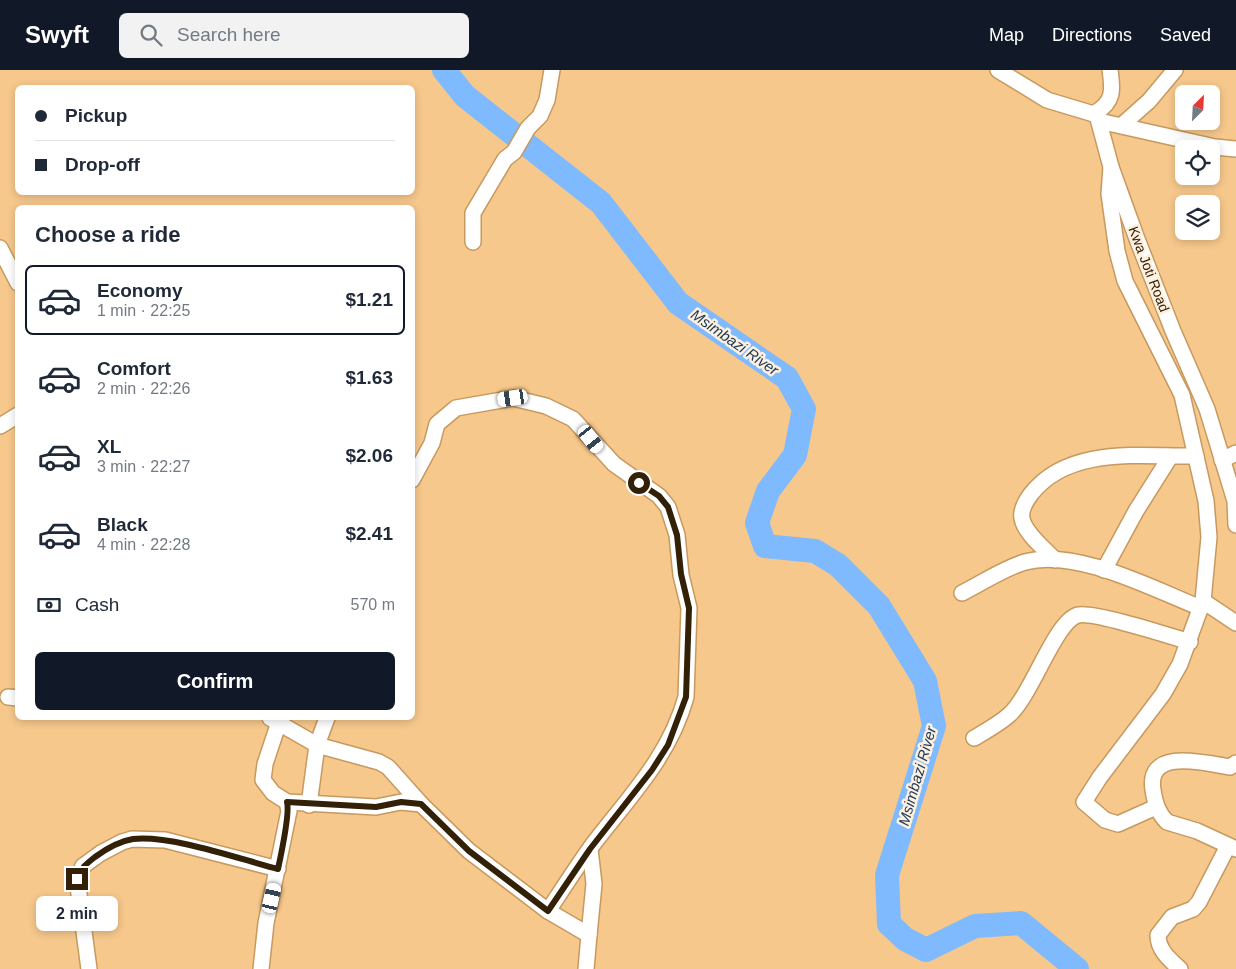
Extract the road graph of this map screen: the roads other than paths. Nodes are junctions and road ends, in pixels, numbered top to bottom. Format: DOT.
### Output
graph roads {
  1 [pos="552,70"];
  2 [pos="998,70"];
  3 [pos="1110,70"];
  4 [pos="1175,70"];
  5 [pos="1097,117"];
  6 [pos="1122,125"];
  7 [pos="1236,149"];
  8 [pos="1111,166"];
  9 [pos="473,242"];
  10 [pos="0,248"];
  11 [pos="15,277"];
  12 [pos="1236,453"];
  13 [pos="1196,456"];
  14 [pos="1170,457"];
  15 [pos="1222,460"];
  16 [pos="415,474"];
  17 [pos="1236,525"];
  18 [pos="1055,560"];
  19 [pos="1104,570"];
  20 [pos="962,592"];
  21 [pos="1202,604"];
  22 [pos="1236,623"];
  23 [pos="1190,642"];
  24 [pos="275,720"];
  25 [pos="326,720"];
  26 [pos="974,738"];
  27 [pos="317,745"];
  28 [pos="1236,762"];
  29 [pos="287,802"];
  30 [pos="421,804"];
  31 [pos="308,805"];
  32 [pos="1156,807"];
  33 [pos="1232,848"];
  34 [pos="590,849"];
  35 [pos="278,869"];
  36 [pos="548,911"];
  37 [pos="589,934"];
  38 [pos="89,969"];
  39 [pos="261,969"];
  40 [pos="586,969"];
  41 [pos="1180,969"];
  1 -- 9 [label="street"];
  2 -- 5 [label="street"];
  3 -- 5 [label="street"];
  4 -- 6 [label="street"];
  5 -- 6 [label="street"];
  5 -- 8 [label="street, Kwa Joti Road"];
  6 -- 7 [label="street"];
  8 -- 13 [label="street"];
  8 -- 15 [label="street, Kwa Joti Road"];
  10 -- 11 [label="street"];
  12 -- 15 [label="street"];
  13 -- 14 [label="street"];
  13 -- 21 [label="street"];
  14 -- 18 [label="street"];
  14 -- 19 [label="street"];
  15 -- 17 [label="street, Kwa Joti Road"];
  16 -- 34 [label="street"];
  18 -- 19 [label="street"];
  18 -- 20 [label="street"];
  19 -- 21 [label="street"];
  21 -- 22 [label="street"];
  21 -- 23 [label="street"];
  23 -- 26 [label="street"];
  23 -- 32 [label="street"];
  24 -- 27 [label="street"];
  24 -- 29 [label="street"];
  25 -- 27 [label="street"];
  27 -- 30 [label="street"];
  27 -- 31 [label="street"];
  28 -- 32 [label="street"];
  29 -- 31 [label="street"];
  29 -- 35 [label="street"];
  30 -- 31 [label="street"];
  30 -- 36 [label="street"];
  32 -- 33 [label="street"];
  33 -- 41 [label="street"];
  34 -- 36 [label="street"];
  34 -- 37 [label="street"];
  35 -- 38 [label="street"];
  35 -- 39 [label="street"];
  36 -- 37 [label="street"];
  37 -- 40 [label="street"];
}
